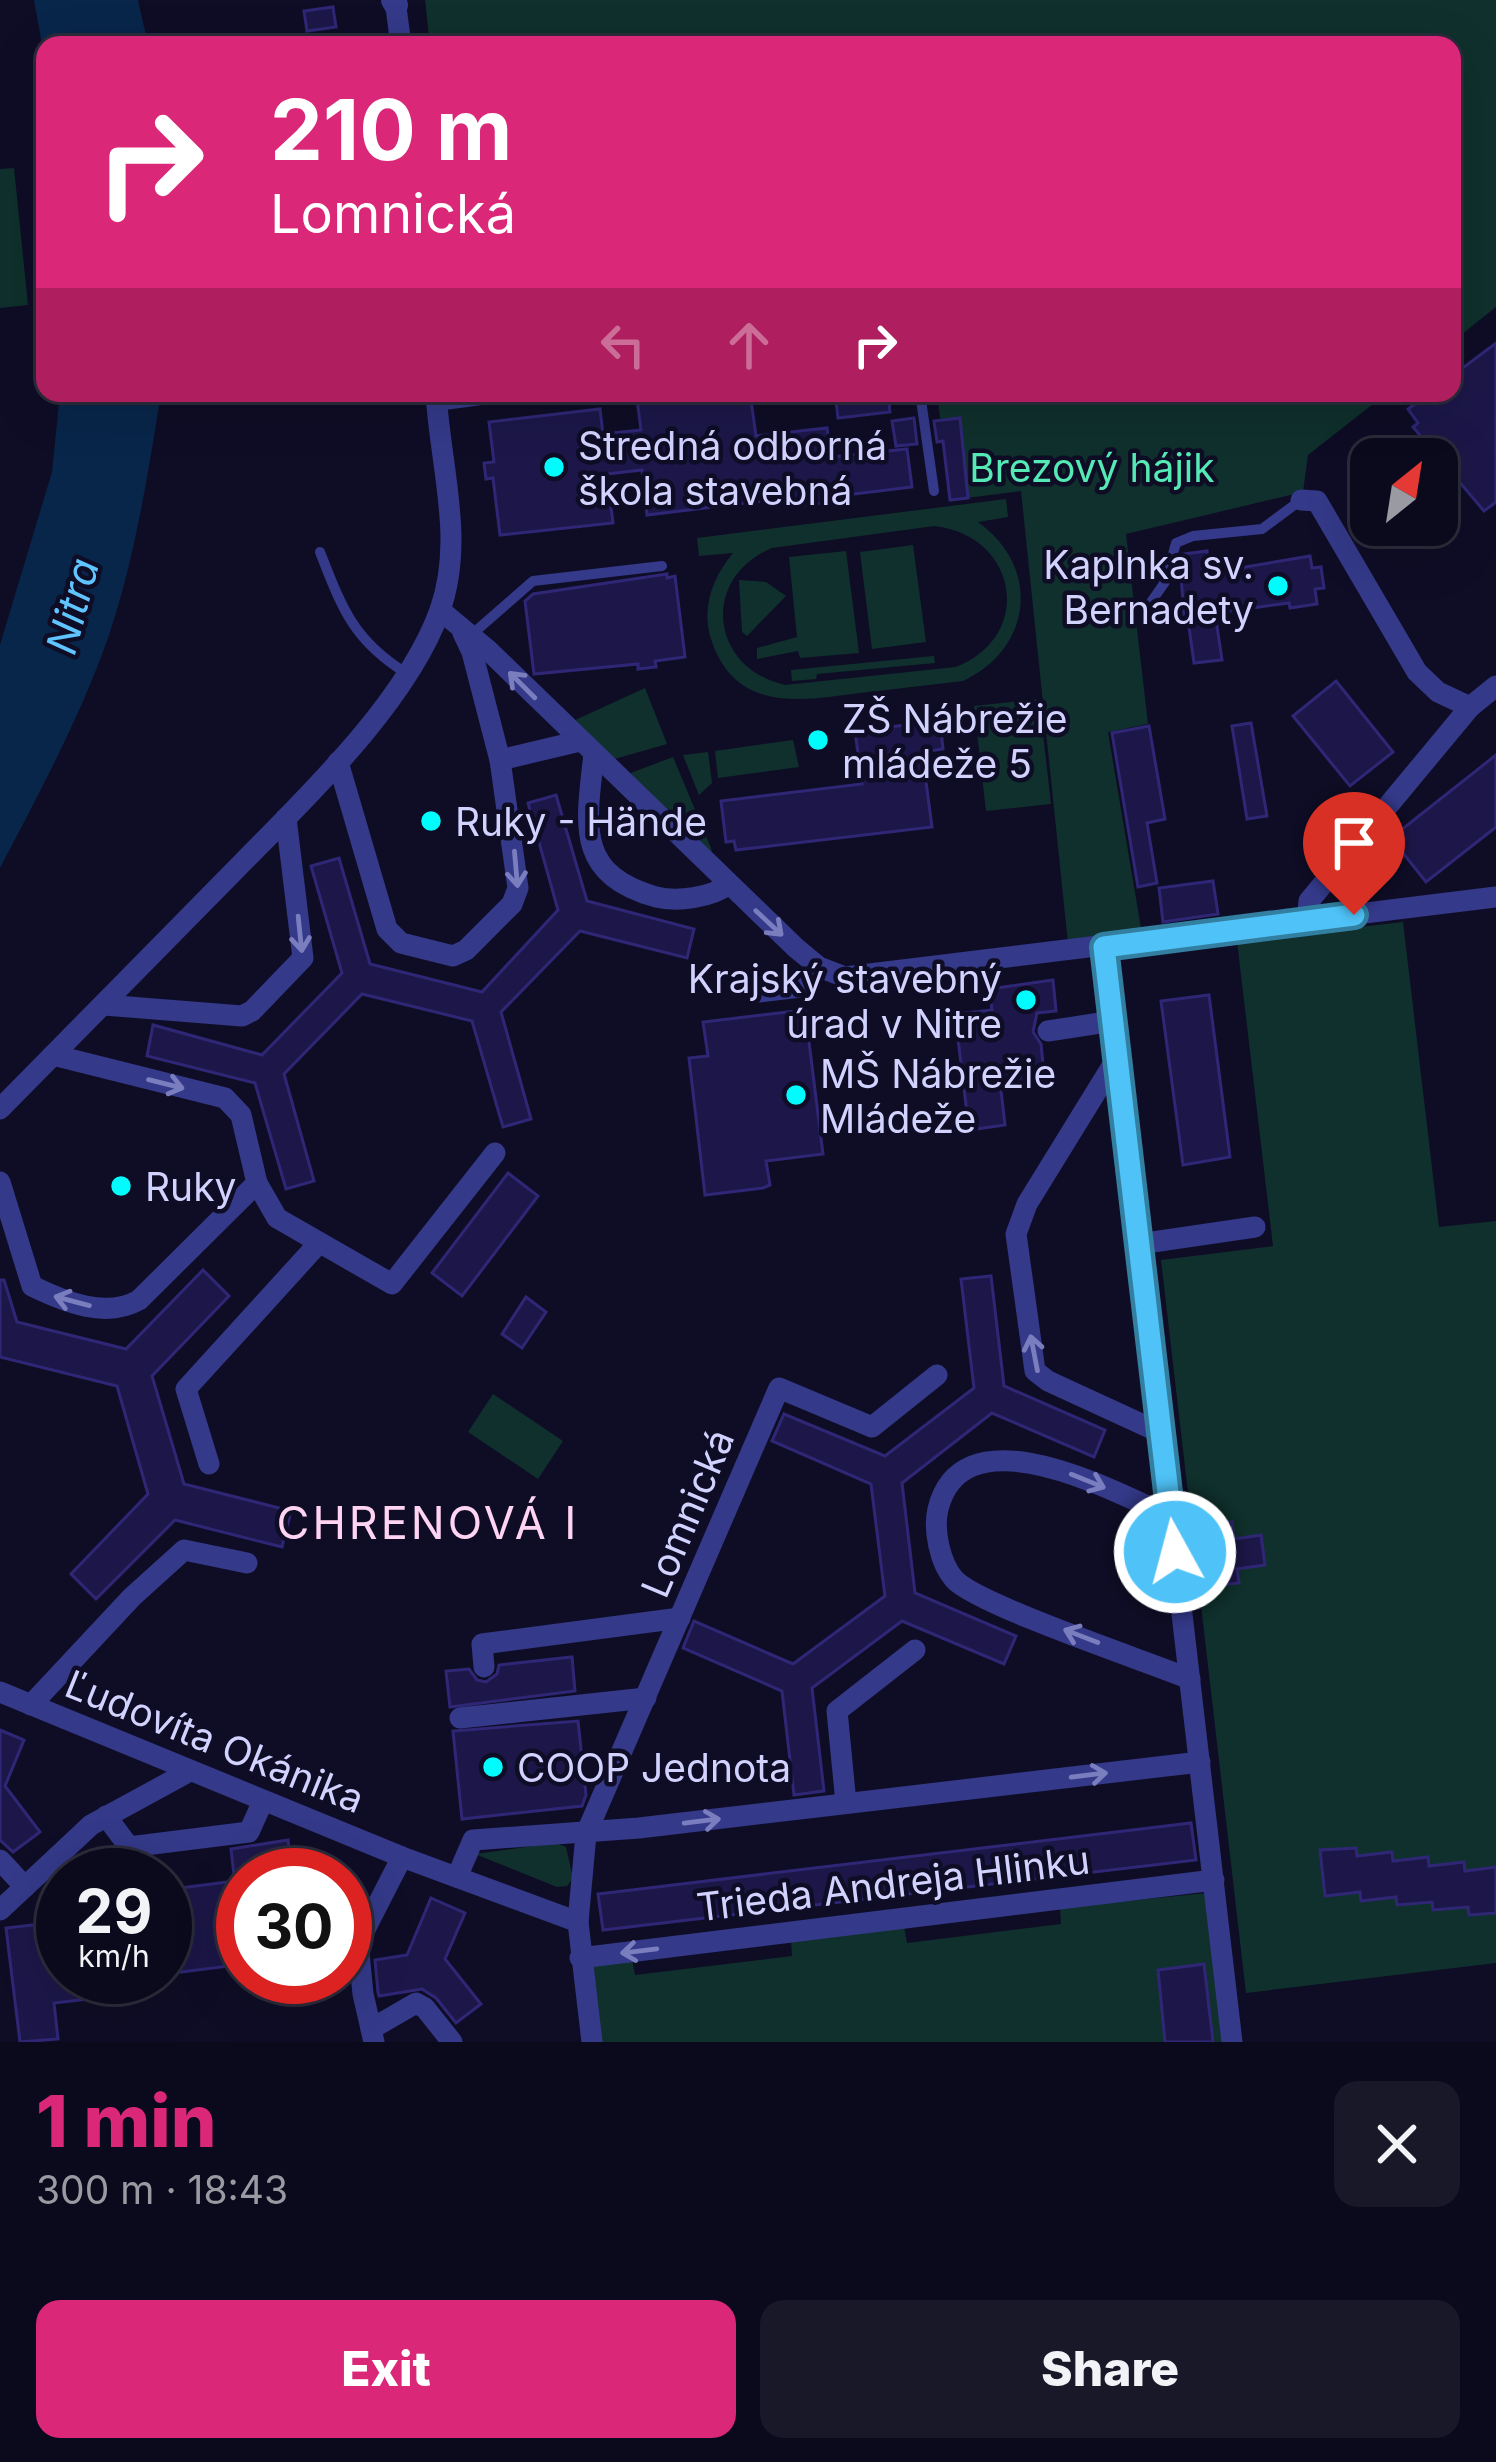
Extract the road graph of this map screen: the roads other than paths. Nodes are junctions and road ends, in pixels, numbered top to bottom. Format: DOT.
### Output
graph roads {
  1 [pos="395,1"];
  2 [pos="400,36"];
  3 [pos="436,402"];
  4 [pos="921,402"];
  5 [pos="934,491"];
  6 [pos="1301,500"];
  7 [pos="320,552"];
  8 [pos="662,566"];
  9 [pos="1149,605"];
  10 [pos="440,610"];
  11 [pos="466,634"];
  12 [pos="406,673"];
  13 [pos="1496,686"];
  14 [pos="1470,707"];
  15 [pos="587,747"];
  16 [pos="500,760"];
  17 [pos="338,762"];
  18 [pos="286,818"];
  19 [pos="729,884"];
  20 [pos="1496,897"];
  21 [pos="1307,921"];
  22 [pos="1104,947"];
  23 [pos="819,967"];
  24 [pos="759,992"];
  25 [pos="104,1005"];
  26 [pos="1113,1022"];
  27 [pos="1048,1031"];
  28 [pos="53,1055"];
  29 [pos="1118,1058"];
  30 [pos="0,1109"];
  31 [pos="495,1153"];
  32 [pos="0,1182"];
  33 [pos="256,1183"];
  34 [pos="1255,1227"];
  35 [pos="318,1244"];
  36 [pos="1139,1244"];
  37 [pos="937,1375"];
  38 [pos="1161,1433"];
  39 [pos="209,1463"];
  40 [pos="1171,1517"];
  41 [pos="247,1563"];
  42 [pos="680,1618"];
  43 [pos="915,1650"];
  44 [pos="484,1667"];
  45 [pos="1190,1678"];
  46 [pos="0,1693"];
  47 [pos="646,1698"];
  48 [pos="31,1705"];
  49 [pos="460,1718"];
  50 [pos="1200,1762"];
  51 [pos="190,1771"];
  52 [pos="263,1801"];
  53 [pos="846,1803"];
  54 [pos="106,1816"];
  55 [pos="586,1834"];
  56 [pos="402,1857"];
  57 [pos="0,1860"];
  58 [pos="458,1877"];
  59 [pos="1214,1880"];
  60 [pos="25,1887"];
  61 [pos="0,1910"];
  62 [pos="578,1922"];
  63 [pos="580,1958"];
  64 [pos="372,2035"];
  65 [pos="452,2042"];
  66 [pos="592,2042"];
  67 [pos="1232,2042"];
  1 -- 2 [label="street"];
  3 -- 10 [label="street"];
  4 -- 5 [label="lane"];
  6 -- 9 [label="lane"];
  6 -- 14 [label="street"];
  7 -- 12 [label="lane"];
  8 -- 11 [label="lane"];
  10 -- 11 [label="street"];
  10 -- 12 [label="street"];
  15 -- 11 [label="street, one-way"];
  11 -- 16 [label="street"];
  12 -- 17 [label="street"];
  13 -- 14 [label="street"];
  14 -- 21 [label="street"];
  15 -- 16 [label="street"];
  15 -- 19 [label="street"];
  15 -- 19 [label="street"];
  16 -- 17 [label="street, one-way"];
  17 -- 18 [label="street"];
  18 -- 25 [label="street"];
  18 -- 25 [label="street, one-way"];
  19 -- 23 [label="street, one-way"];
  20 -- 21 [label="street"];
  21 -- 22 [label="street"];
  22 -- 23 [label="street"];
  22 -- 26 [label="street"];
  23 -- 24 [label="street"];
  25 -- 28 [label="street"];
  26 -- 27 [label="street"];
  26 -- 29 [label="street"];
  28 -- 30 [label="street"];
  28 -- 33 [label="street, one-way"];
  29 -- 36 [label="street"];
  38 -- 29 [label="street, one-way"];
  31 -- 35 [label="street"];
  33 -- 32 [label="street, one-way"];
  33 -- 35 [label="street"];
  34 -- 36 [label="street"];
  35 -- 39 [label="street"];
  36 -- 38 [label="street"];
  37 -- 42 [label="street, Lomnická"];
  38 -- 40 [label="street"];
  40 -- 45 [label="street"];
  45 -- 40 [label="street, one-way"];
  41 -- 48 [label="street"];
  42 -- 44 [label="street"];
  42 -- 47 [label="street, Lomnická"];
  43 -- 53 [label="street"];
  45 -- 50 [label="street"];
  46 -- 48 [label="street, Ľudovíta Okánika"];
  47 -- 49 [label="street"];
  47 -- 55 [label="street, Lomnická"];
  48 -- 51 [label="street, Ľudovíta Okánika"];
  53 -- 50 [label="street, one-way"];
  50 -- 59 [label="street"];
  51 -- 52 [label="street, Ľudovíta Okánika"];
  51 -- 54 [label="street"];
  52 -- 54 [label="street"];
  52 -- 56 [label="street, Ľudovíta Okánika"];
  55 -- 53 [label="street, one-way"];
  54 -- 60 [label="street"];
  55 -- 58 [label="street"];
  55 -- 62 [label="street, Lomnická"];
  56 -- 58 [label="street, Ľudovíta Okánika"];
  56 -- 64 [label="street"];
  57 -- 60 [label="street"];
  58 -- 62 [label="street, Ľudovíta Okánika"];
  59 -- 63 [label="street, Trieda Andreja Hlinku, one-way"];
  59 -- 67 [label="street"];
  60 -- 61 [label="street"];
  62 -- 63 [label="street, Lomnická"];
  63 -- 66 [label="street, Lomnická"];
  64 -- 65 [label="street"];
}
